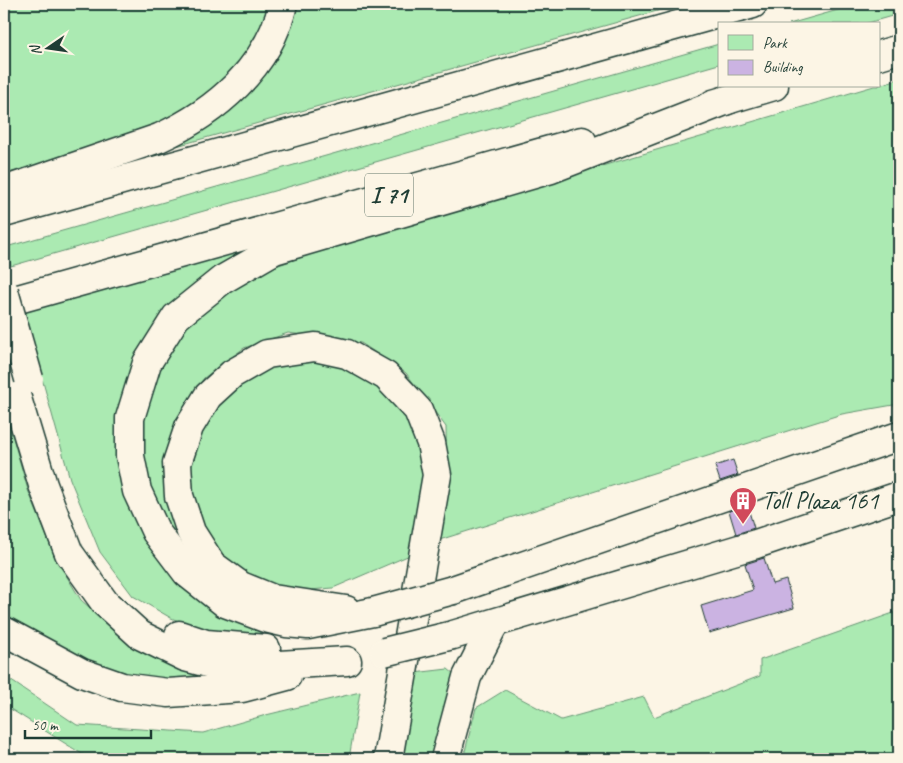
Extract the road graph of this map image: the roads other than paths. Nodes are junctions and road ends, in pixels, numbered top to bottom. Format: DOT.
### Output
graph roads {
  1 [pos="283,4"];
  2 [pos="753,4"];
  3 [pos="899,49"];
  4 [pos="880,55"];
  5 [pos="767,88"];
  6 [pos="730,99"];
  7 [pos="4,190"];
  8 [pos="4,213"];
  9 [pos="4,291"];
  10 [pos="4,303"];
  11 [pos="4,355"];
  12 [pos="20,382"];
  13 [pos="899,436"];
  14 [pos="899,496"];
  15 [pos="373,612"];
  16 [pos="494,624"];
  17 [pos="4,631"];
  18 [pos="347,661"];
  19 [pos="388,759"];
  20 [pos="445,759"];
  1 -- 7 [label="highway"];
  2 -- 8 [label="highway"];
  3 -- 4 [label="highway"];
  5 -- 6 [label="highway, I 71"];
  6 -- 10 [label="highway, I 71"];
  6 -- 15 [label="highway"];
  9 -- 12 [label="highway, bridge"];
  11 -- 12 [label="highway"];
  12 -- 15 [label="highway"];
  12 -- 18 [label="highway"];
  13 -- 15 [label="highway, bridge"];
  14 -- 16 [label="highway"];
  15 -- 19 [label="highway"];
  16 -- 18 [label="highway, bridge"];
  16 -- 20 [label="highway"];
  17 -- 18 [label="highway"];
}
